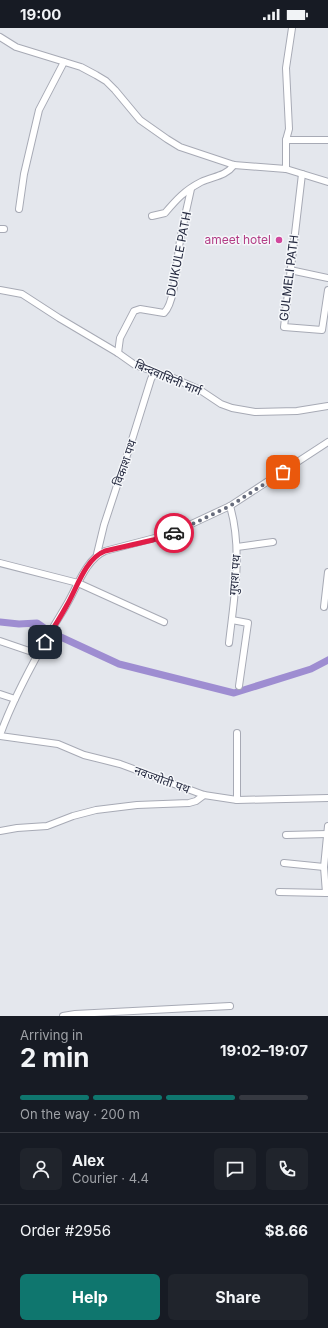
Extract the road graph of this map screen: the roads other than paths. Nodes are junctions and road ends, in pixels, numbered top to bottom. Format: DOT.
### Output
graph roads {
  1 [pos="292,28"];
  2 [pos="0,37"];
  3 [pos="64,62"];
  4 [pos="286,140"];
  5 [pos="328,140"];
  6 [pos="234,165"];
  7 [pos="286,169"];
  8 [pos="302,174"];
  9 [pos="328,182"];
  10 [pos="191,188"];
  11 [pos="19,209"];
  12 [pos="152,216"];
  13 [pos="290,270"];
  14 [pos="328,278"];
  15 [pos="0,290"];
  16 [pos="328,290"];
  17 [pos="118,353"];
  18 [pos="155,372"];
  19 [pos="328,406"];
  20 [pos="328,442"];
  21 [pos="230,506"];
  22 [pos="273,542"];
  23 [pos="237,547"];
  24 [pos="97,554"];
  25 [pos="0,563"];
  26 [pos="328,572"];
  27 [pos="78,583"];
  28 [pos="324,607"];
  29 [pos="232,620"];
  30 [pos="164,622"];
  31 [pos="0,641"];
  32 [pos="229,643"];
  33 [pos="38,654"];
  34 [pos="239,686"];
  35 [pos="0,694"];
  36 [pos="15,699"];
  37 [pos="237,733"];
  38 [pos="0,736"];
  39 [pos="204,795"];
  40 [pos="328,798"];
  41 [pos="237,800"];
  42 [pos="328,826"];
  43 [pos="0,831"];
  44 [pos="327,834"];
  45 [pos="286,835"];
  46 [pos="284,863"];
  47 [pos="324,867"];
  48 [pos="279,892"];
  49 [pos="327,893"];
  50 [pos="230,1006"];
  51 [pos="63,1016"];
  1 -- 4 [label="street"];
  2 -- 3 [label="street"];
  3 -- 6 [label="street"];
  3 -- 11 [label="street"];
  4 -- 5 [label="street"];
  4 -- 7 [label="street"];
  6 -- 7 [label="street"];
  6 -- 10 [label="street"];
  7 -- 8 [label="street"];
  8 -- 9 [label="street"];
  8 -- 13 [label="street, GULMELI PATH"];
  10 -- 12 [label="street"];
  10 -- 17 [label="street, DUIKULE PATH"];
  13 -- 14 [label="street"];
  13 -- 16 [label="street, GULMELI PATH"];
  15 -- 17 [label="street, बिन्दवासिनी मार्ग"];
  17 -- 18 [label="street, बिन्दवासिनी मार्ग"];
  18 -- 19 [label="street, बिन्दवासिनी मार्ग"];
  18 -- 24 [label="street, विकाश पथ"];
  20 -- 21 [label="street"];
  21 -- 23 [label="street, गुराश पथ"];
  21 -- 24 [label="street"];
  22 -- 23 [label="street"];
  23 -- 29 [label="street, गुराश पथ"];
  24 -- 27 [label="street, विकाश पथ"];
  25 -- 27 [label="street"];
  26 -- 28 [label="street"];
  27 -- 30 [label="street"];
  27 -- 33 [label="street, विकाश पथ"];
  29 -- 32 [label="street, गुराश पथ"];
  29 -- 34 [label="street"];
  31 -- 33 [label="street"];
  33 -- 36 [label="street, विकाश पथ"];
  35 -- 36 [label="street"];
  36 -- 38 [label="street, विकाश पथ"];
  37 -- 41 [label="street"];
  38 -- 39 [label="street, नवज्योती पथ"];
  39 -- 41 [label="street, नवज्योती पथ"];
  39 -- 43 [label="street"];
  40 -- 41 [label="street, नवज्योती पथ"];
  42 -- 44 [label="street"];
  44 -- 45 [label="street"];
  44 -- 47 [label="street"];
  46 -- 47 [label="street"];
  47 -- 49 [label="street"];
  48 -- 49 [label="street"];
  50 -- 51 [label="street"];
}
